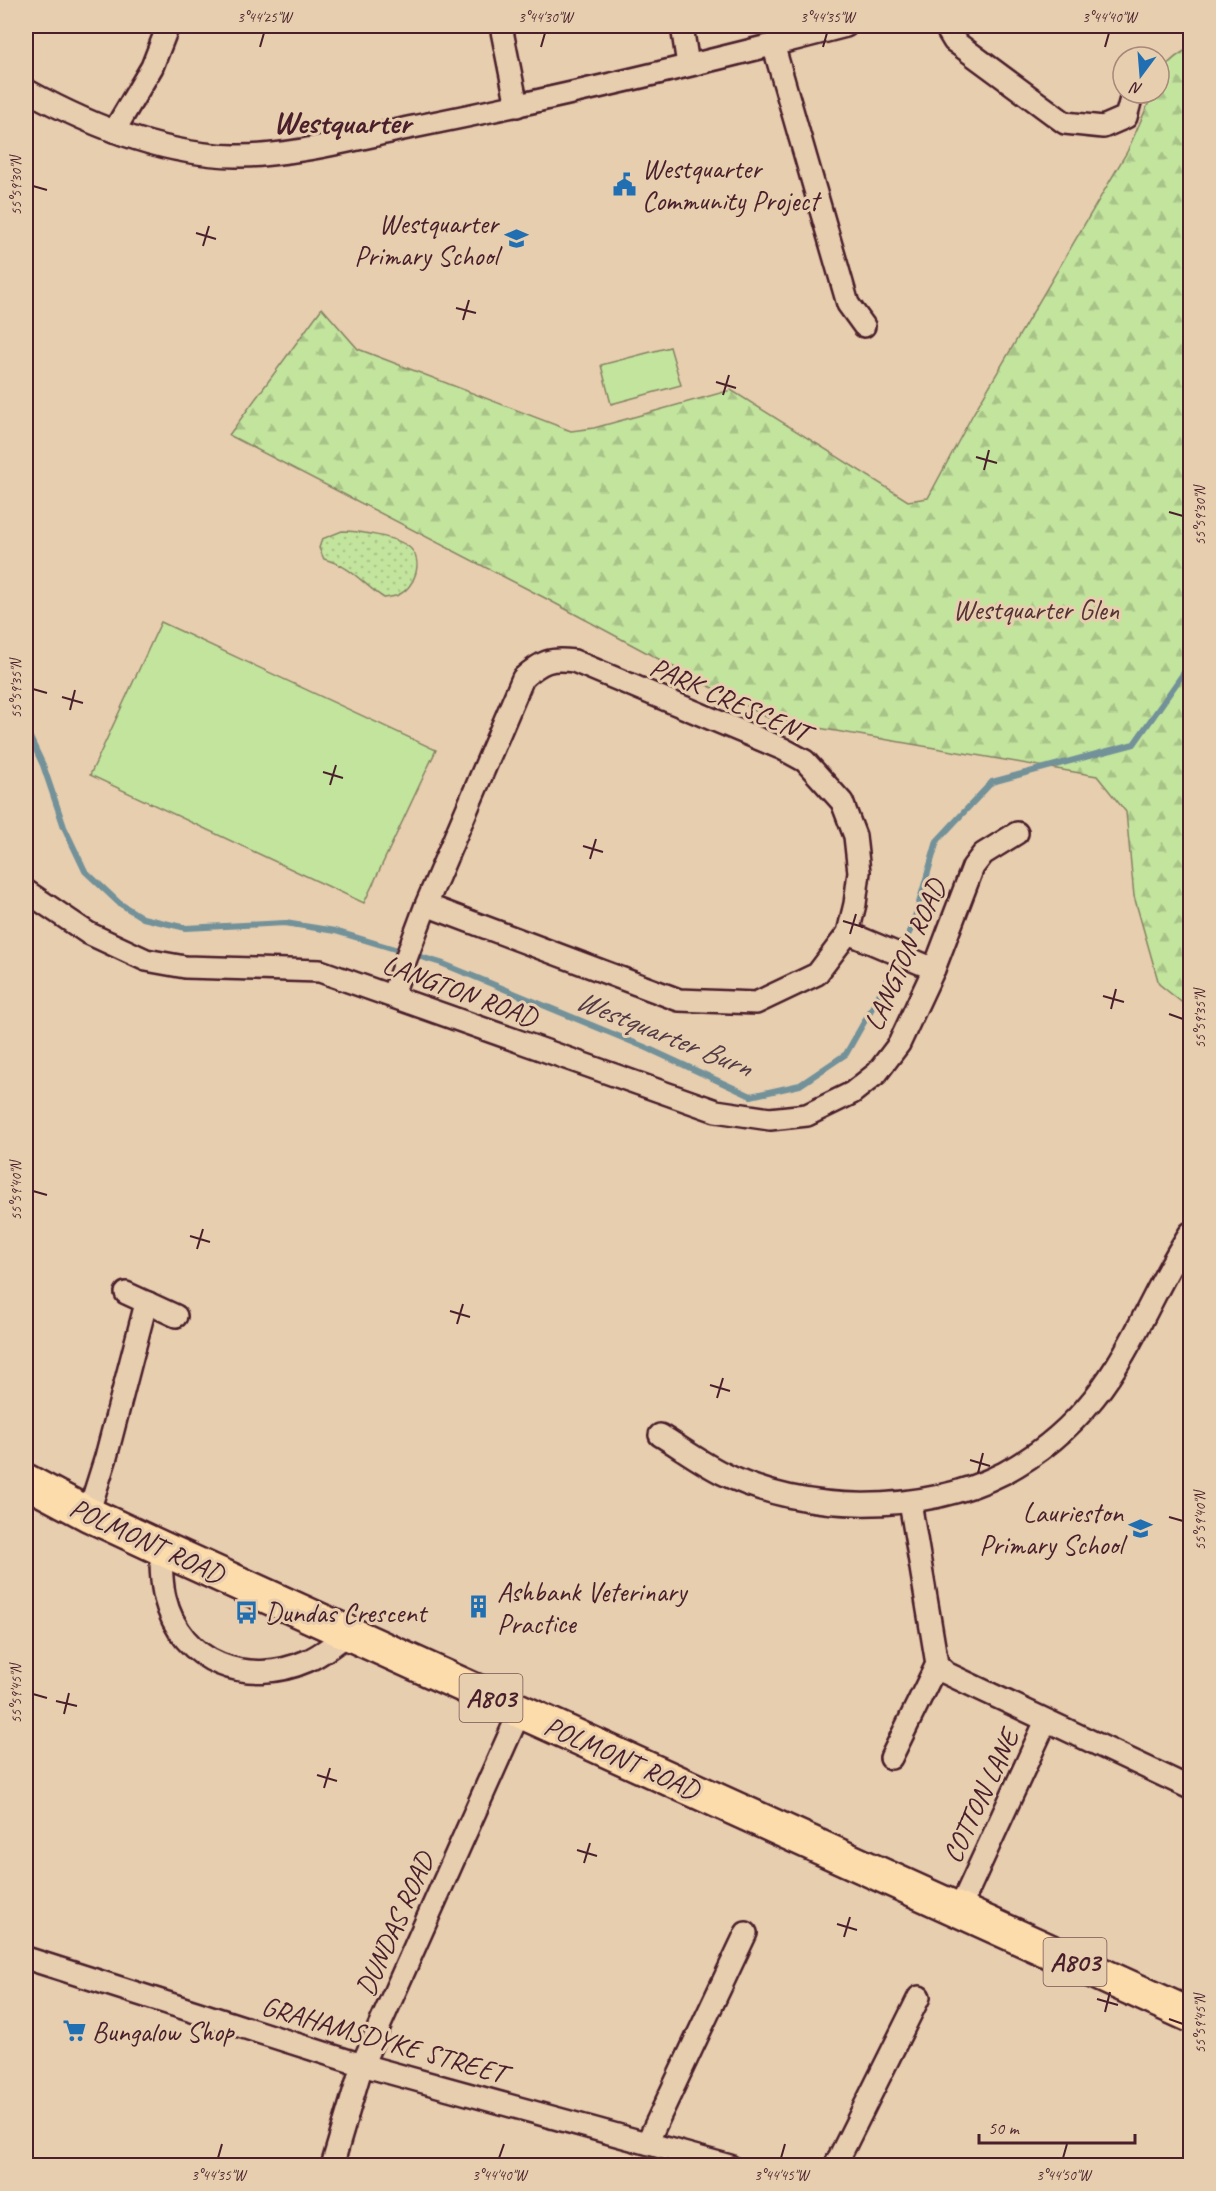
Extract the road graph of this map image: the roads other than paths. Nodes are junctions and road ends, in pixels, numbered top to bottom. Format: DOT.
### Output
graph roads {
  1 [pos="168,26"];
  2 [pos="501,26"];
  3 [pos="682,26"];
  4 [pos="840,26"];
  5 [pos="945,26"];
  6 [pos="773,44"];
  7 [pos="688,65"];
  8 [pos="26,90"];
  9 [pos="1129,105"];
  10 [pos="517,106"];
  11 [pos="114,131"];
  12 [pos="864,326"];
  13 [pos="1017,833"];
  14 [pos="26,891"];
  15 [pos="426,905"];
  16 [pos="848,933"];
  17 [pos="934,969"];
  18 [pos="392,996"];
  19 [pos="1191,1233"];
  20 [pos="126,1293"];
  21 [pos="148,1304"];
  22 [pos="176,1316"];
  23 [pos="660,1435"];
  24 [pos="26,1481"];
  25 [pos="910,1502"];
  26 [pos="87,1514"];
  27 [pos="161,1548"];
  28 [pos="349,1633"];
  29 [pos="937,1664"];
  30 [pos="520,1711"];
  31 [pos="1046,1721"];
  32 [pos="891,1758"];
  33 [pos="1191,1788"];
  34 [pos="963,1902"];
  35 [pos="746,1933"];
  36 [pos="26,1958"];
  37 [pos="919,1997"];
  38 [pos="1191,2015"];
  39 [pos="362,2065"];
  40 [pos="647,2143"];
  41 [pos="332,2166"];
  42 [pos="730,2166"];
  43 [pos="835,2166"];
  1 -- 11 [label="street"];
  2 -- 10 [label="street"];
  3 -- 7 [label="street"];
  4 -- 6 [label="street"];
  5 -- 9 [label="street"];
  6 -- 7 [label="street"];
  6 -- 12 [label="street"];
  7 -- 10 [label="street"];
  8 -- 11 [label="street"];
  10 -- 11 [label="street"];
  13 -- 17 [label="street, LANGTON ROAD"];
  14 -- 18 [label="street, LANGTON ROAD"];
  15 -- 16 [label="street, PARK CRESCENT"];
  15 -- 16 [label="street, PARK CRESCENT"];
  15 -- 18 [label="street, PARK CRESCENT"];
  16 -- 17 [label="street"];
  17 -- 18 [label="street, LANGTON ROAD"];
  19 -- 25 [label="street"];
  20 -- 21 [label="street"];
  21 -- 22 [label="street"];
  21 -- 26 [label="street"];
  23 -- 25 [label="street"];
  24 -- 26 [label="main road, POLMONT ROAD / A803"];
  25 -- 29 [label="street"];
  26 -- 27 [label="main road, POLMONT ROAD / A803"];
  27 -- 28 [label="main road, POLMONT ROAD / A803"];
  27 -- 28 [label="street"];
  28 -- 30 [label="main road, POLMONT ROAD / A803"];
  29 -- 31 [label="street"];
  29 -- 32 [label="street"];
  30 -- 34 [label="main road, POLMONT ROAD / A803"];
  30 -- 39 [label="street, DUNDAS ROAD"];
  31 -- 33 [label="street"];
  31 -- 34 [label="street, COTTON LANE"];
  34 -- 38 [label="main road, A803"];
  35 -- 40 [label="street"];
  36 -- 39 [label="street, GRAHAMSDYKE STREET"];
  37 -- 43 [label="street"];
  39 -- 40 [label="street, GRAHAMSDYKE STREET"];
  39 -- 41 [label="street, DUNDAS ROAD"];
  40 -- 42 [label="street, GRAHAMSDYKE STREET"];
}
